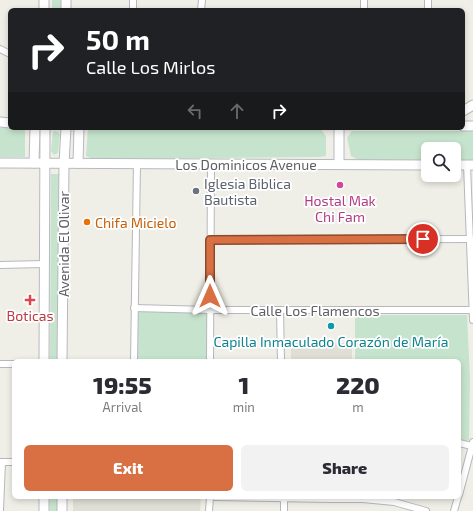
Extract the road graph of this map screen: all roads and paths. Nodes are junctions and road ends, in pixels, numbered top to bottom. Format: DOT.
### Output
graph roads {
  1 [pos="35,130"];
  2 [pos="45,130"];
  3 [pos="66,130"];
  4 [pos="79,130"];
  5 [pos="339,130"];
  6 [pos="0,163"];
  7 [pos="34,163"];
  8 [pos="44,163"];
  9 [pos="64,163"];
  10 [pos="78,163"];
  11 [pos="137,163"];
  12 [pos="211,164"];
  13 [pos="339,164"];
  14 [pos="421,165"];
  15 [pos="470,165"];
  16 [pos="470,239"];
  17 [pos="210,240"];
  18 [pos="44,264"];
  19 [pos="0,265"];
  20 [pos="134,308"];
  21 [pos="210,310"];
  22 [pos="280,310"];
  23 [pos="473,310"];
  24 [pos="473,320"];
  25 [pos="44,359"];
  26 [pos="62,359"];
  27 [pos="134,359"];
  28 [pos="210,359"];
  29 [pos="281,359"];
  30 [pos="0,364"];
  31 [pos="12,364"];
  32 [pos="461,443"];
  33 [pos="473,444"];
  34 [pos="1,462"];
  35 [pos="12,462"];
  36 [pos="461,489"];
  37 [pos="44,499"];
  38 [pos="62,499"];
  39 [pos="210,499"];
  40 [pos="284,499"];
  41 [pos="363,499"];
  42 [pos="458,499"];
  43 [pos="0,510"];
  44 [pos="44,511"];
  45 [pos="62,511"];
  46 [pos="210,511"];
  47 [pos="284,511"];
  48 [pos="426,511"];
  49 [pos="454,511"];
  1 -- 7 [label="main road"];
  2 -- 8 [label="main road, Avenida El Olivar"];
  3 -- 9 [label="main road, Avenida El Olivar"];
  4 -- 10 [label="main road"];
  5 -- 13 [label="main road"];
  6 -- 7 [label="main road, Los Dominicos Avenue"];
  7 -- 8 [label="main road, Los Dominicos Avenue"];
  8 -- 9 [label="main road, Los Dominicos Avenue"];
  8 -- 18 [label="main road, Avenida El Olivar"];
  9 -- 10 [label="main road, Los Dominicos Avenue"];
  9 -- 26 [label="main road, Avenida El Olivar"];
  10 -- 11 [label="main road, Los Dominicos Avenue"];
  11 -- 12 [label="main road, Los Dominicos Avenue"];
  11 -- 20 [label="street"];
  12 -- 13 [label="main road, Los Dominicos Avenue"];
  12 -- 17 [label="street"];
  13 -- 14 [label="main road, Los Dominicos Avenue"];
  15 -- 16 [label="street"];
  16 -- 17 [label="street"];
  16 -- 23 [label="street"];
  17 -- 21 [label="street"];
  18 -- 19 [label="street"];
  18 -- 25 [label="main road, Avenida El Olivar"];
  20 -- 21 [label="street, Calle Los Flamencos"];
  20 -- 27 [label="street"];
  21 -- 22 [label="street, Calle Los Flamencos"];
  21 -- 28 [label="street"];
  22 -- 23 [label="street, Calle Los Flamencos"];
  22 -- 29 [label="street"];
  23 -- 24 [label="street"];
  30 -- 31 [label="street"];
  32 -- 33 [label="street"];
  33 -- 36 [label="street"];
  34 -- 35 [label="street"];
  34 -- 43 [label="street"];
  37 -- 44 [label="main road"];
  38 -- 45 [label="main road"];
  39 -- 46 [label="street"];
  40 -- 47 [label="street"];
  41 -- 48 [label="street"];
  42 -- 49 [label="street"];
}
